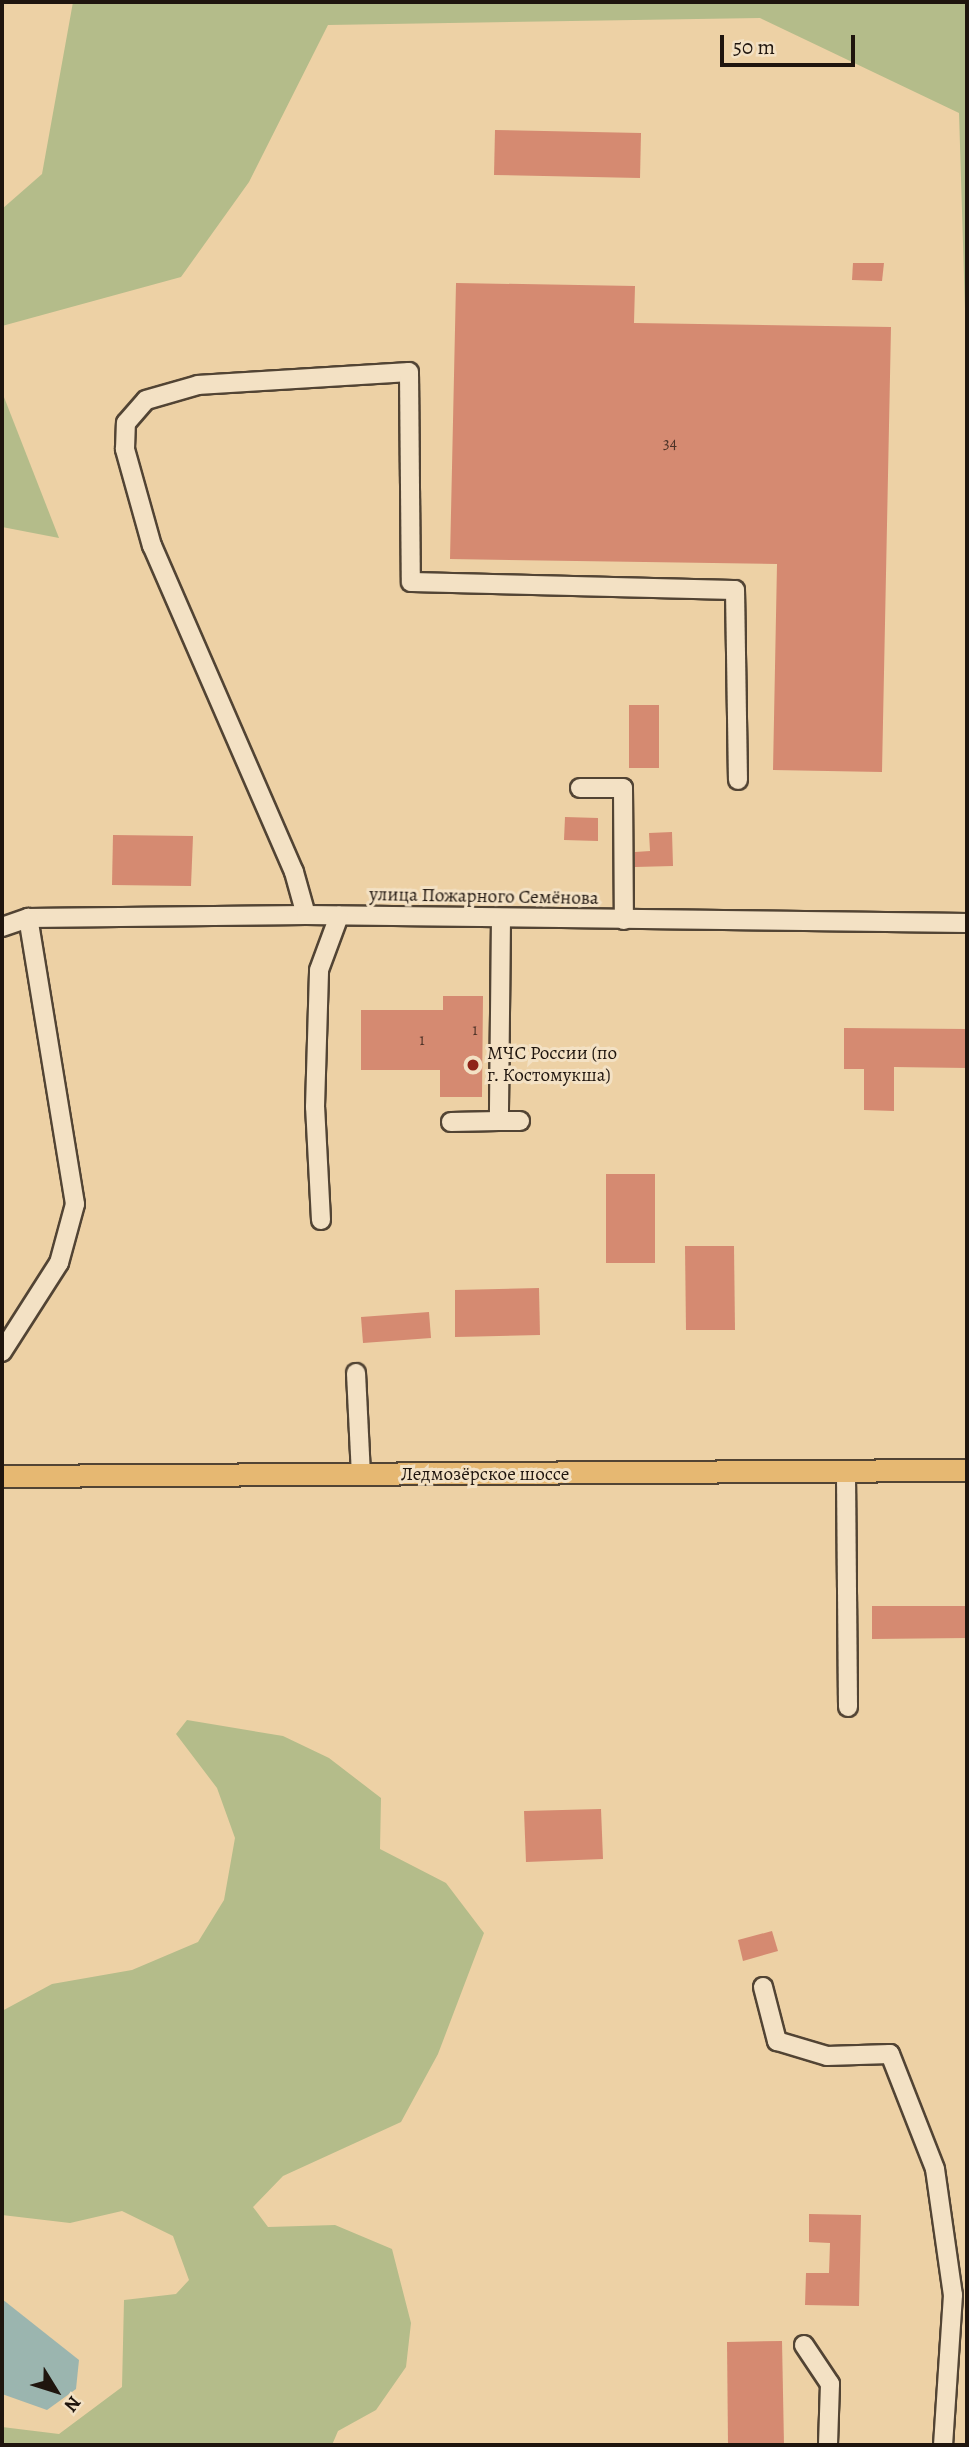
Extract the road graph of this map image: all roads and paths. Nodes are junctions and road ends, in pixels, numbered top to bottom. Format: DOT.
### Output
graph roads {
  1 [pos="738,780"];
  2 [pos="580,788"];
  3 [pos="306,915"];
  4 [pos="338,916"];
  5 [pos="28,918"];
  6 [pos="501,918"];
  7 [pos="624,920"];
  8 [pos="967,923"];
  9 [pos="2,927"];
  10 [pos="499,1121"];
  11 [pos="520,1121"];
  12 [pos="451,1122"];
  13 [pos="321,1220"];
  14 [pos="2,1352"];
  15 [pos="356,1373"];
  16 [pos="967,1470"];
  17 [pos="361,1475"];
  18 [pos="846,1475"];
  19 [pos="2,1476"];
  20 [pos="848,1707"];
  21 [pos="763,1987"];
  22 [pos="804,2345"];
  23 [pos="828,2445"];
  24 [pos="943,2445"];
  1 -- 3 [label="street"];
  2 -- 7 [label="street"];
  3 -- 4 [label="street, улица Пожарного Семёнова"];
  3 -- 5 [label="street, улица Пожарного Семёнова"];
  4 -- 6 [label="street, улица Пожарного Семёнова"];
  4 -- 13 [label="street"];
  5 -- 9 [label="street, улица Пожарного Семёнова"];
  5 -- 14 [label="street"];
  6 -- 7 [label="street, улица Пожарного Семёнова"];
  6 -- 10 [label="street"];
  7 -- 8 [label="street, улица Пожарного Семёнова"];
  10 -- 11 [label="street"];
  10 -- 12 [label="street"];
  15 -- 17 [label="street"];
  16 -- 18 [label="main road, Ледмозёрское шоссе"];
  17 -- 18 [label="main road, Ледмозёрское шоссе"];
  17 -- 19 [label="main road, Ледмозёрское шоссе"];
  18 -- 20 [label="street"];
  21 -- 24 [label="street"];
  22 -- 23 [label="street"];
}
